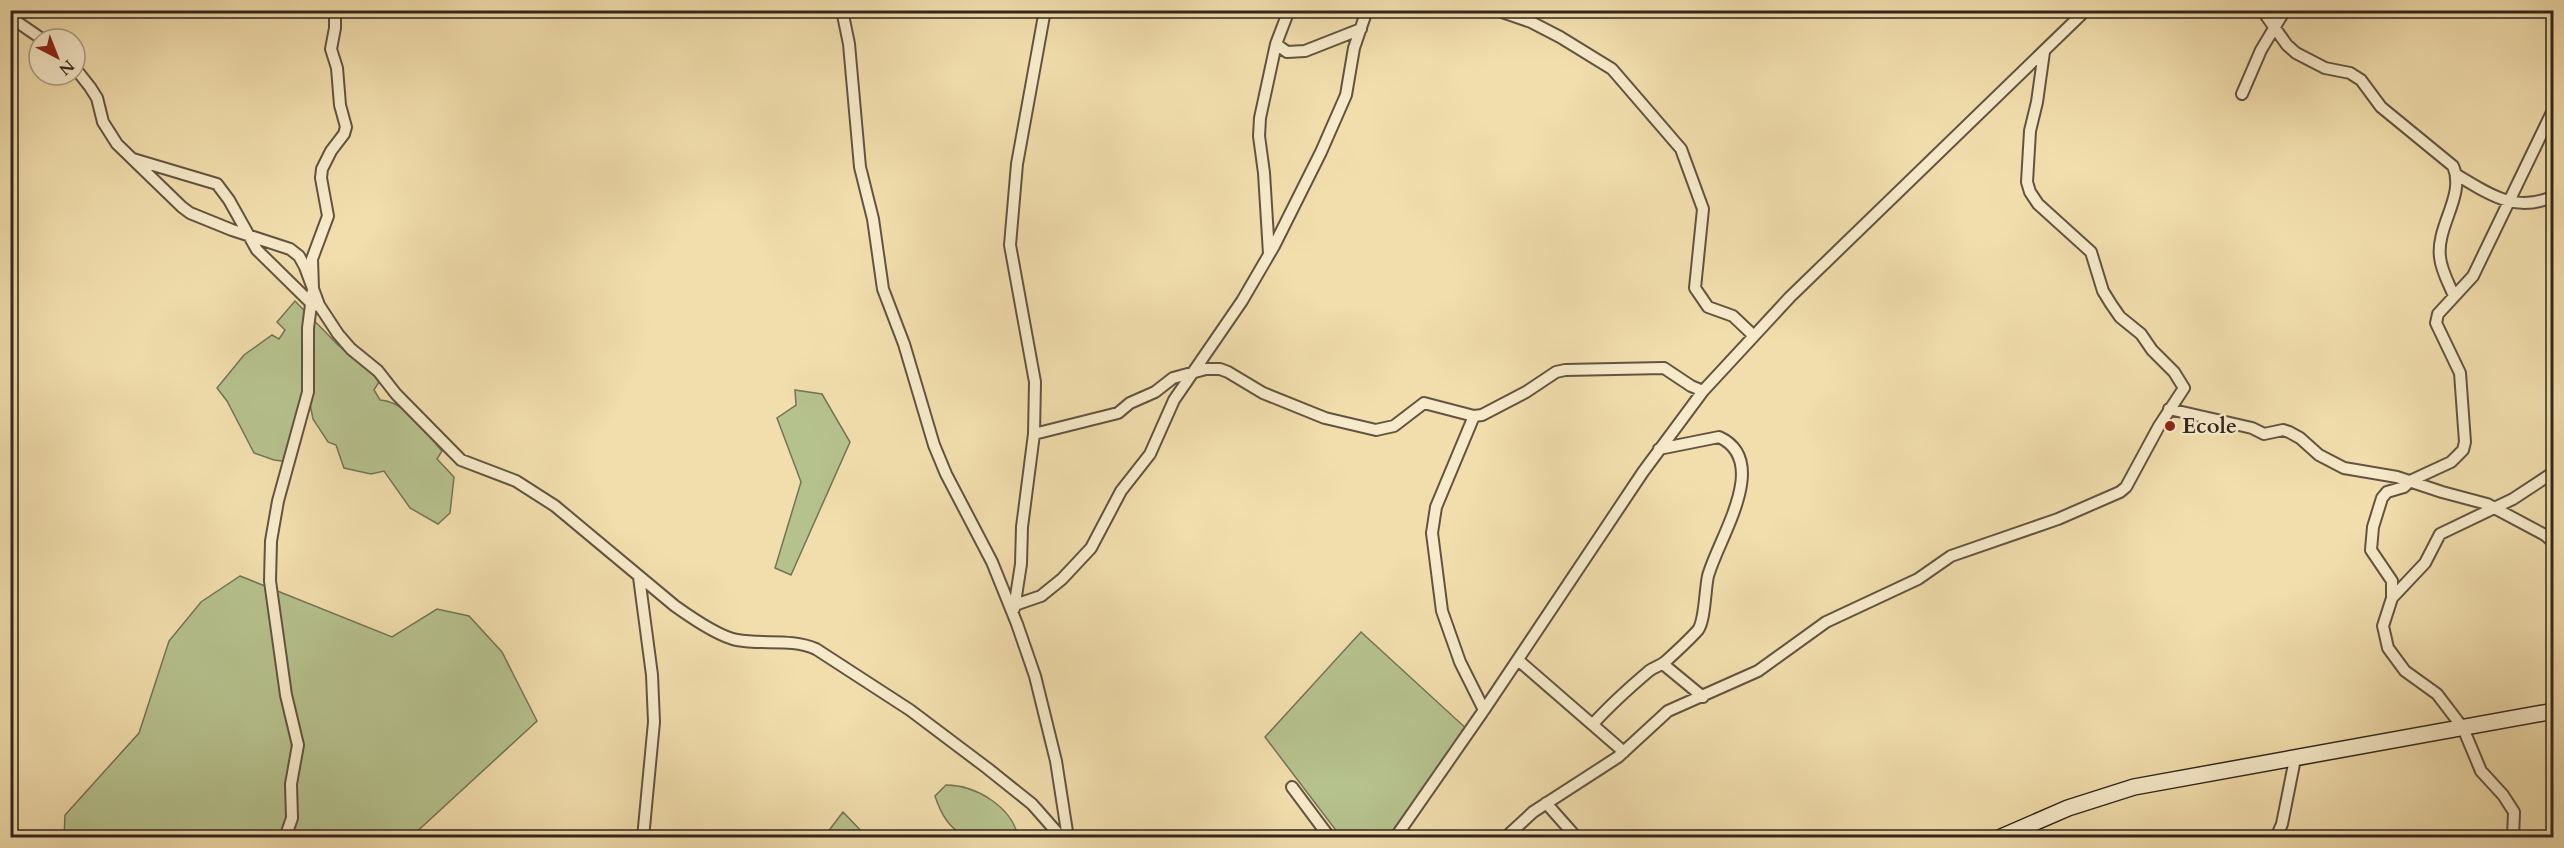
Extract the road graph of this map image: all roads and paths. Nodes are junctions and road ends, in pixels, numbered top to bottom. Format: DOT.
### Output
graph roads {
  1 [pos="335,10"];
  2 [pos="842,10"];
  3 [pos="1045,10"];
  4 [pos="1289,10"];
  5 [pos="1367,10"];
  6 [pos="1496,10"];
  7 [pos="2086,10"];
  8 [pos="2262,10"];
  9 [pos="2285,10"];
  10 [pos="10,17"];
  11 [pos="2275,28"];
  12 [pos="27,29"];
  13 [pos="1361,30"];
  14 [pos="1276,44"];
  15 [pos="2044,52"];
  16 [pos="87,83"];
  17 [pos="2242,94"];
  18 [pos="2553,108"];
  19 [pos="131,158"];
  20 [pos="2457,175"];
  21 [pos="2553,196"];
  22 [pos="2508,202"];
  23 [pos="249,236"];
  24 [pos="1269,255"];
  25 [pos="313,289"];
  26 [pos="2454,296"];
  27 [pos="310,302"];
  28 [pos="338,334"];
  29 [pos="1753,335"];
  30 [pos="1191,372"];
  31 [pos="1703,391"];
  32 [pos="2169,409"];
  33 [pos="1474,416"];
  34 [pos="1034,434"];
  35 [pos="1659,449"];
  36 [pos="2553,472"];
  37 [pos="2410,481"];
  38 [pos="2495,507"];
  39 [pos="2553,543"];
  40 [pos="639,577"];
  41 [pos="2392,598"];
  42 [pos="1014,609"];
  43 [pos="1518,660"];
  44 [pos="1663,663"];
  45 [pos="1703,697"];
  46 [pos="1484,710"];
  47 [pos="2553,711"];
  48 [pos="1593,724"];
  49 [pos="2463,728"];
  50 [pos="1624,752"];
  51 [pos="2295,759"];
  52 [pos="1292,787"];
  53 [pos="1546,803"];
  54 [pos="285,837"];
  55 [pos="643,837"];
  56 [pos="1062,837"];
  57 [pos="1068,837"];
  58 [pos="1330,837"];
  59 [pos="1395,837"];
  60 [pos="1505,837"];
  61 [pos="1577,837"];
  62 [pos="1999,837"];
  63 [pos="2276,837"];
  64 [pos="2513,837"];
  1 -- 25 [label="street"];
  2 -- 42 [label="street"];
  3 -- 34 [label="street"];
  4 -- 14 [label="street"];
  5 -- 13 [label="street"];
  6 -- 29 [label="street"];
  7 -- 15 [label="street"];
  8 -- 11 [label="street"];
  9 -- 11 [label="street"];
  10 -- 12 [label="street"];
  11 -- 17 [label="street"];
  11 -- 20 [label="street"];
  13 -- 14 [label="street"];
  13 -- 24 [label="street"];
  14 -- 24 [label="street"];
  15 -- 29 [label="street"];
  15 -- 32 [label="street"];
  16 -- 19 [label="street"];
  18 -- 22 [label="street"];
  19 -- 23 [label="street"];
  19 -- 23 [label="street"];
  20 -- 22 [label="street"];
  20 -- 26 [label="street"];
  21 -- 22 [label="street"];
  22 -- 26 [label="street"];
  23 -- 25 [label="street"];
  23 -- 27 [label="street"];
  24 -- 30 [label="street"];
  25 -- 27 [label="street"];
  25 -- 28 [label="street"];
  26 -- 37 [label="street"];
  27 -- 28 [label="street"];
  27 -- 54 [label="street"];
  28 -- 40 [label="street"];
  29 -- 31 [label="street"];
  30 -- 33 [label="street"];
  30 -- 34 [label="street"];
  30 -- 42 [label="street"];
  31 -- 33 [label="street"];
  31 -- 35 [label="street"];
  32 -- 37 [label="street"];
  32 -- 45 [label="street"];
  33 -- 46 [label="street"];
  34 -- 42 [label="street"];
  35 -- 43 [label="street"];
  35 -- 44 [label="street"];
  36 -- 38 [label="street"];
  37 -- 38 [label="street"];
  37 -- 41 [label="street"];
  38 -- 39 [label="street"];
  38 -- 41 [label="street"];
  40 -- 55 [label="street"];
  40 -- 56 [label="street"];
  41 -- 49 [label="street"];
  42 -- 57 [label="street"];
  43 -- 46 [label="street"];
  43 -- 48 [label="street"];
  44 -- 45 [label="street"];
  44 -- 48 [label="street"];
  45 -- 50 [label="street"];
  46 -- 59 [label="street"];
  47 -- 49 [label="street"];
  48 -- 50 [label="street"];
  49 -- 51 [label="street"];
  49 -- 64 [label="street"];
  50 -- 53 [label="street"];
  51 -- 62 [label="street"];
  51 -- 63 [label="street"];
  52 -- 58 [label="street"];
  53 -- 60 [label="street"];
  53 -- 61 [label="street"];
}
